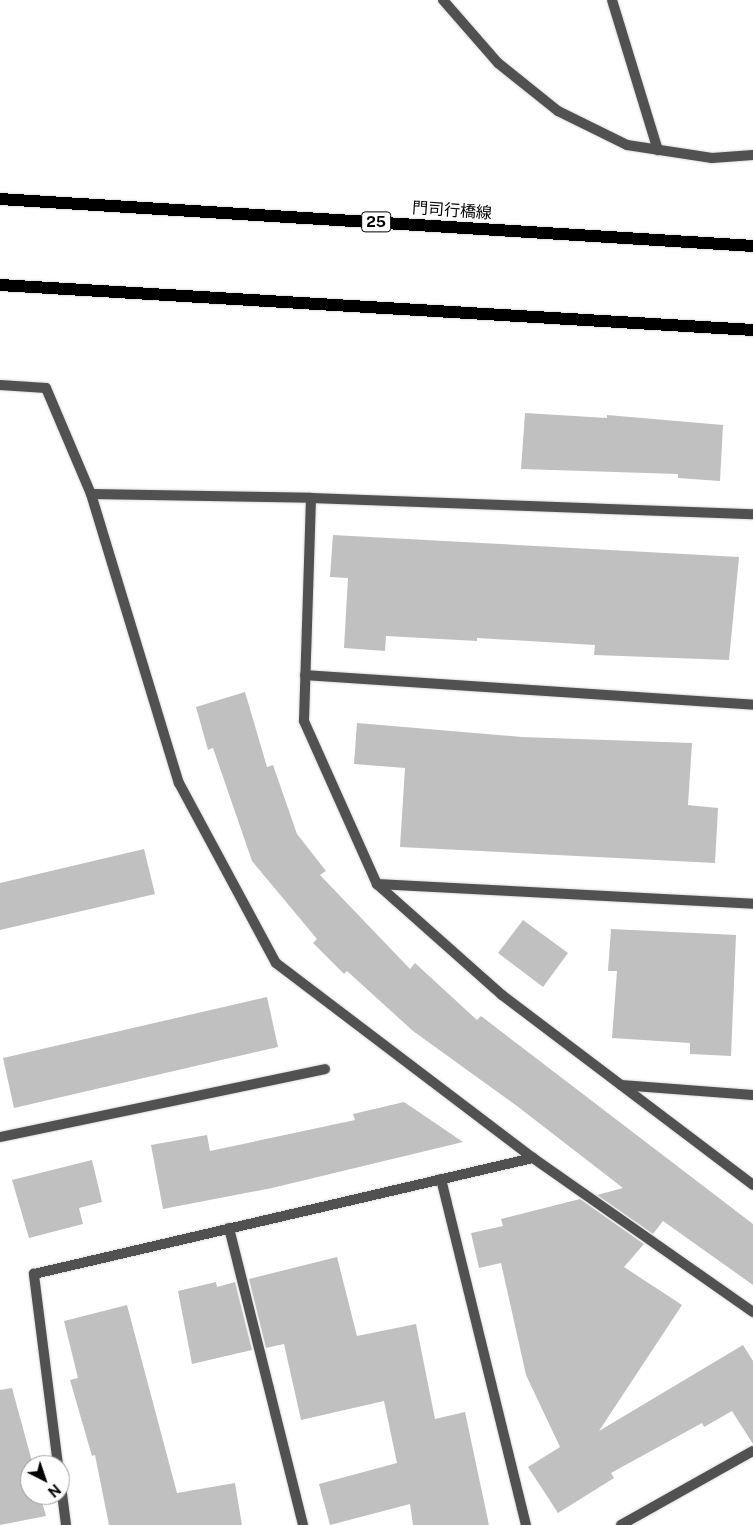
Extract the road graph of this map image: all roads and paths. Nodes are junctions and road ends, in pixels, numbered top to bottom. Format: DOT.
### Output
graph roads {
  1 [pos="443,0"];
  2 [pos="612,0"];
  3 [pos="658,150"];
  4 [pos="753,155"];
  5 [pos="0,199"];
  6 [pos="753,246"];
  7 [pos="0,285"];
  8 [pos="753,330"];
  9 [pos="0,385"];
  10 [pos="91,494"];
  11 [pos="310,498"];
  12 [pos="753,514"];
  13 [pos="305,675"];
  14 [pos="753,705"];
  15 [pos="377,884"];
  16 [pos="753,904"];
  17 [pos="325,1069"];
  18 [pos="620,1084"];
  19 [pos="753,1095"];
  20 [pos="0,1138"];
  21 [pos="532,1158"];
  22 [pos="441,1179"];
  23 [pos="753,1185"];
  24 [pos="229,1228"];
  25 [pos="753,1312"];
  26 [pos="753,1451"];
  27 [pos="57,1455"];
  28 [pos="63,1505"];
  29 [pos="66,1525"];
  30 [pos="303,1525"];
  31 [pos="526,1525"];
  32 [pos="621,1525"];
  1 -- 3 [label="street"];
  2 -- 3 [label="street"];
  3 -- 4 [label="street"];
  5 -- 6 [label="main road, 門司行橋線 / 25"];
  7 -- 8 [label="main road"];
  9 -- 10 [label="street"];
  10 -- 11 [label="street"];
  10 -- 21 [label="street"];
  11 -- 12 [label="street"];
  11 -- 13 [label="street"];
  13 -- 14 [label="street"];
  13 -- 15 [label="street"];
  15 -- 16 [label="street"];
  15 -- 18 [label="street"];
  17 -- 20 [label="street"];
  18 -- 19 [label="street"];
  18 -- 23 [label="street"];
  21 -- 22 [label="street"];
  21 -- 25 [label="street"];
  22 -- 24 [label="street"];
  22 -- 31 [label="street"];
  24 -- 27 [label="street"];
  24 -- 30 [label="street"];
  26 -- 32 [label="street"];
  28 -- 29 [label="street"];
}
